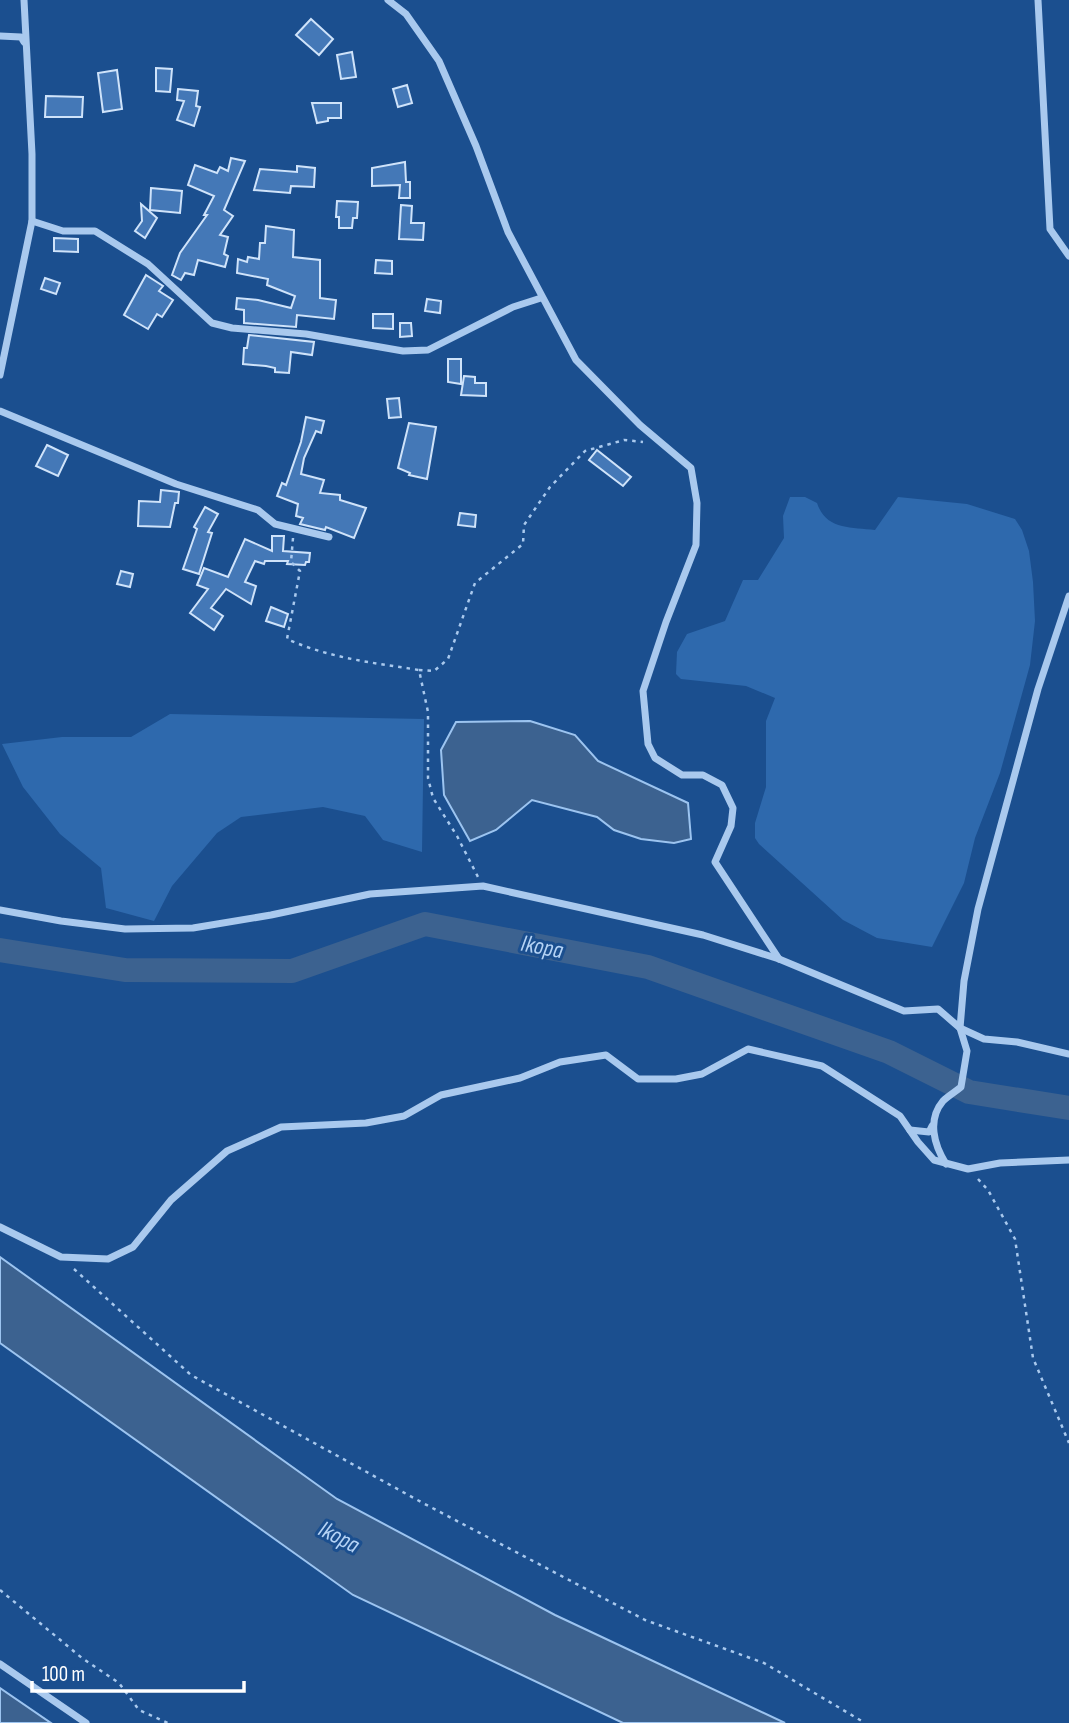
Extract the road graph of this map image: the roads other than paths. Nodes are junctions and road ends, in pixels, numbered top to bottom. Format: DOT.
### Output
graph roads {
  1 [pos="24,0"];
  2 [pos="388,0"];
  3 [pos="1038,0"];
  4 [pos="0,36"];
  5 [pos="26,45"];
  6 [pos="32,221"];
  7 [pos="1069,256"];
  8 [pos="541,298"];
  9 [pos="0,375"];
  10 [pos="0,411"];
  11 [pos="329,537"];
  12 [pos="1069,596"];
  13 [pos="0,910"];
  14 [pos="779,959"];
  15 [pos="960,1028"];
  16 [pos="1069,1054"];
  17 [pos="933,1124"];
  18 [pos="909,1130"];
  19 [pos="1069,1160"];
  20 [pos="946,1164"];
  21 [pos="0,1227"];
  22 [pos="0,1664"];
  23 [pos="86,1723"];
  1 -- 5 [label="street"];
  2 -- 8 [label="street"];
  3 -- 7 [label="street"];
  4 -- 5 [label="street"];
  5 -- 6 [label="street"];
  6 -- 8 [label="street"];
  6 -- 9 [label="street"];
  8 -- 14 [label="street"];
  10 -- 11 [label="street"];
  12 -- 15 [label="street"];
  13 -- 14 [label="street"];
  14 -- 15 [label="street"];
  15 -- 16 [label="street"];
  15 -- 17 [label="street"];
  17 -- 18 [label="street"];
  17 -- 20 [label="street"];
  18 -- 20 [label="street"];
  18 -- 21 [label="street"];
  19 -- 20 [label="street"];
  22 -- 23 [label="street"];
}
